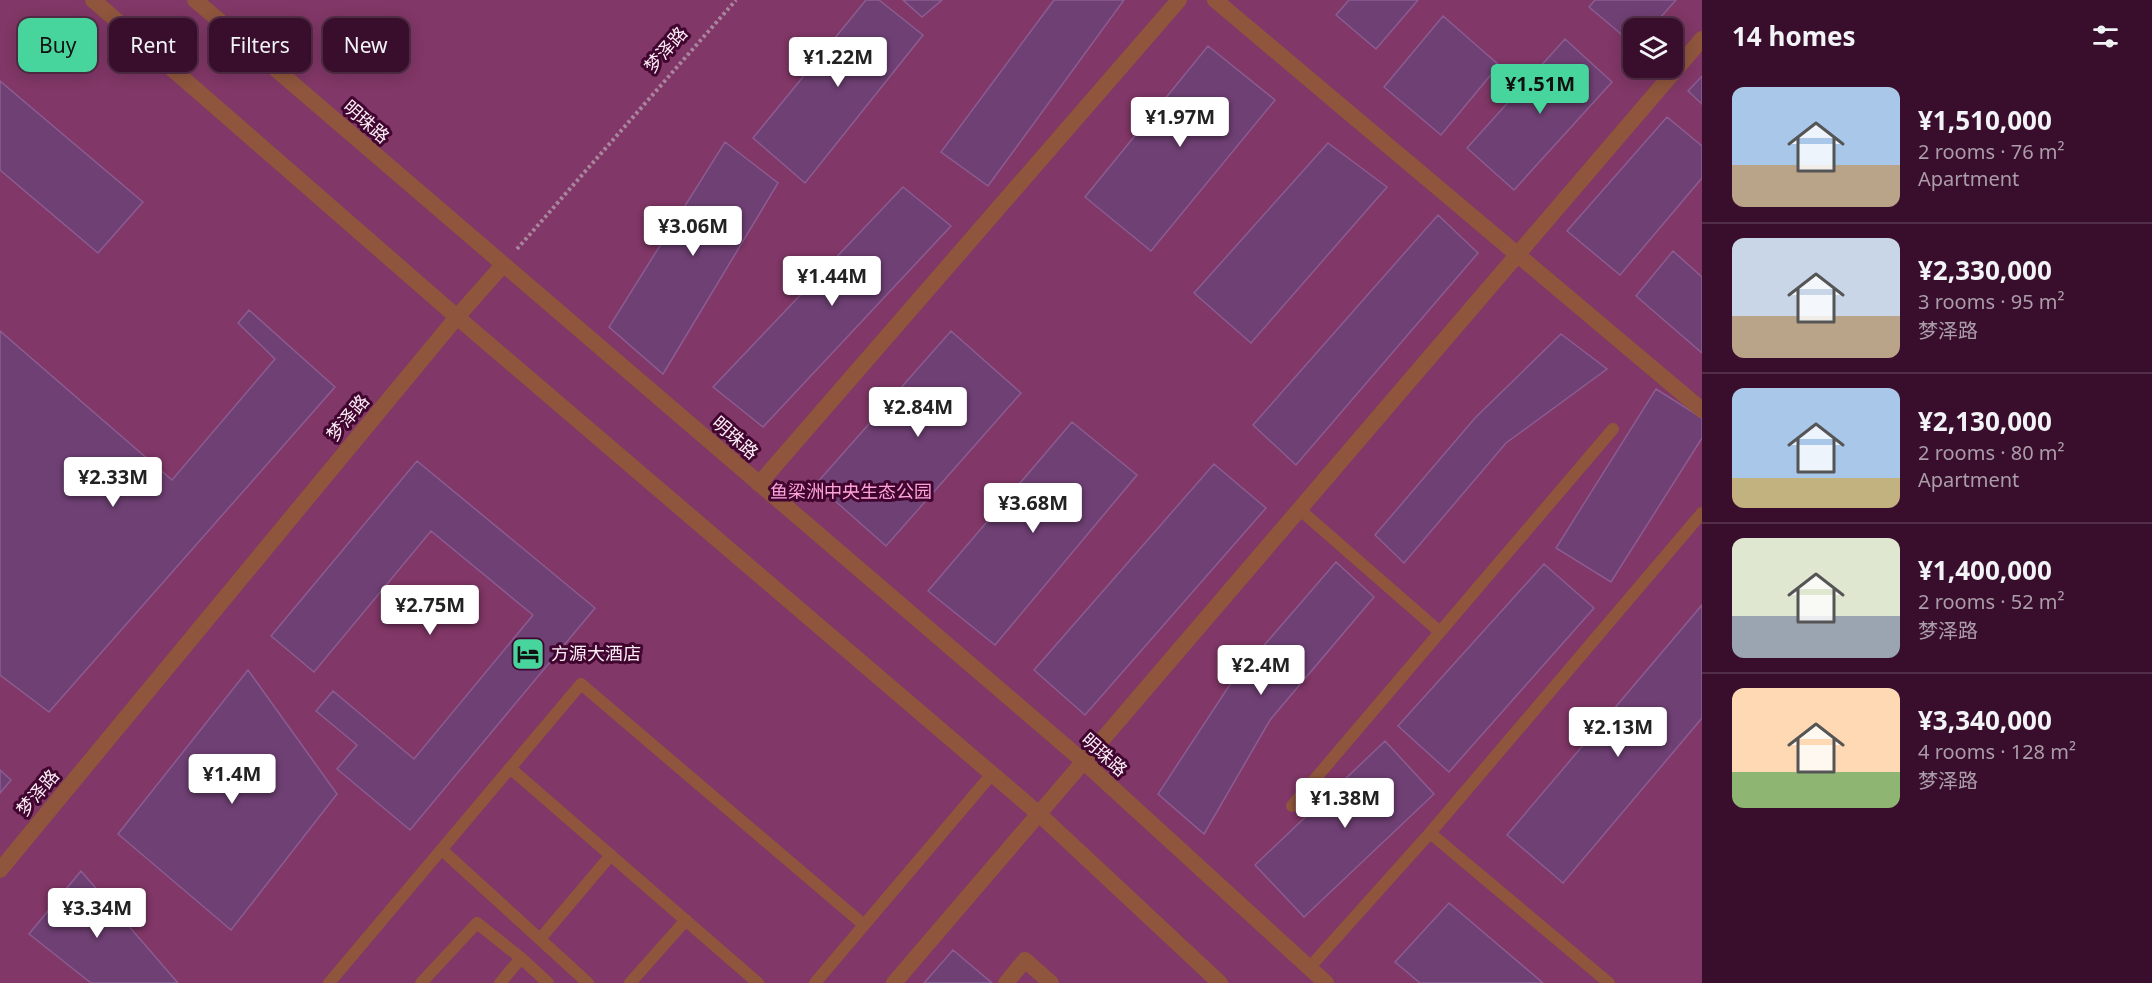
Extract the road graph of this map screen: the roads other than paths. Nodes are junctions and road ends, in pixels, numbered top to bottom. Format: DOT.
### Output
graph roads {
  1 [pos="93,0"];
  2 [pos="195,0"];
  3 [pos="1179,0"];
  4 [pos="1215,0"];
  5 [pos="1702,39"];
  6 [pos="1517,254"];
  7 [pos="503,265"];
  8 [pos="456,317"];
  9 [pos="1702,410"];
  10 [pos="1613,429"];
  11 [pos="759,483"];
  12 [pos="1299,509"];
  13 [pos="1702,513"];
  14 [pos="1440,632"];
  15 [pos="1083,761"];
  16 [pos="510,768"];
  17 [pos="992,774"];
  18 [pos="1292,806"];
  19 [pos="1039,814"];
  20 [pos="1430,832"];
  21 [pos="442,850"];
  22 [pos="610,855"];
  23 [pos="0,870"];
  24 [pos="686,920"];
  25 [pos="864,925"];
  26 [pos="540,939"];
  27 [pos="521,958"];
  28 [pos="1309,968"];
  29 [pos="751,981"];
  30 [pos="329,983"];
  31 [pos="421,983"];
  32 [pos="500,983"];
  33 [pos="548,983"];
  34 [pos="588,983"];
  35 [pos="630,983"];
  36 [pos="815,983"];
  37 [pos="894,983"];
  38 [pos="1006,983"];
  39 [pos="1050,983"];
  40 [pos="1220,983"];
  41 [pos="1326,983"];
  42 [pos="1609,983"];
  1 -- 8 [label="street"];
  2 -- 7 [label="street, 明珠路"];
  3 -- 11 [label="street"];
  4 -- 6 [label="street"];
  5 -- 6 [label="street"];
  6 -- 9 [label="street"];
  6 -- 12 [label="street"];
  7 -- 8 [label="street, 梦泽路"];
  7 -- 11 [label="street, 明珠路"];
  8 -- 17 [label="street"];
  8 -- 23 [label="street, 梦泽路"];
  10 -- 14 [label="lane"];
  11 -- 15 [label="street, 明珠路"];
  12 -- 14 [label="lane"];
  12 -- 15 [label="street"];
  13 -- 20 [label="lane"];
  14 -- 18 [label="lane"];
  15 -- 19 [label="street"];
  15 -- 28 [label="street, 明珠路"];
  16 -- 21 [label="lane"];
  16 -- 22 [label="lane"];
  16 -- 25 [label="lane"];
  17 -- 19 [label="street"];
  17 -- 25 [label="lane"];
  19 -- 37 [label="street"];
  19 -- 40 [label="street"];
  20 -- 28 [label="lane"];
  20 -- 42 [label="lane"];
  21 -- 26 [label="lane"];
  21 -- 30 [label="lane"];
  22 -- 24 [label="lane"];
  22 -- 26 [label="lane"];
  24 -- 29 [label="lane"];
  24 -- 35 [label="lane"];
  25 -- 36 [label="lane"];
  26 -- 34 [label="lane"];
  27 -- 31 [label="lane"];
  27 -- 32 [label="lane"];
  27 -- 33 [label="lane"];
  28 -- 41 [label="street, 明珠路"];
  38 -- 39 [label="street"];
}
